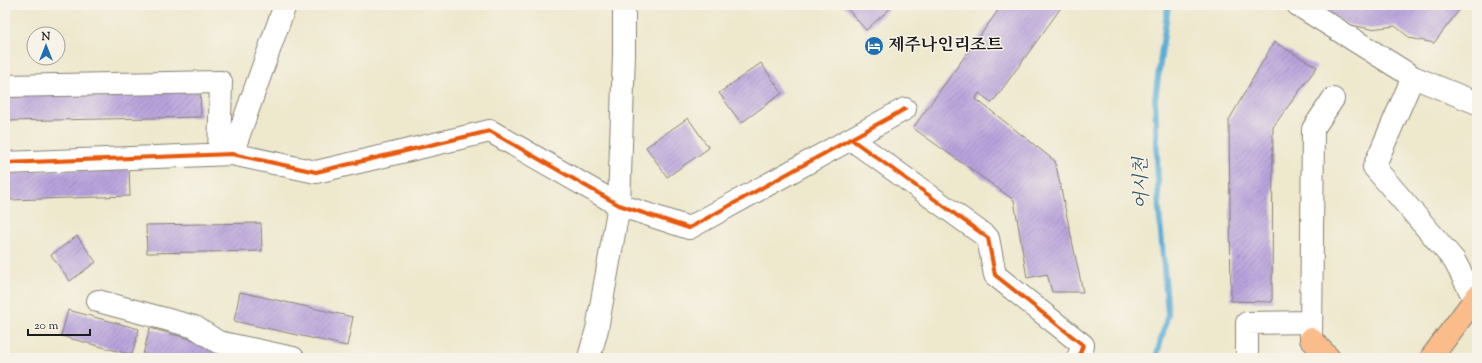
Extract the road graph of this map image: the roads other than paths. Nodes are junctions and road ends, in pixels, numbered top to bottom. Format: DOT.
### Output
graph roads {
  1 [pos="285,5"];
  2 [pos="624,5"];
  3 [pos="1298,5"];
  4 [pos="1413,77"];
  5 [pos="5,86"];
  6 [pos="1333,99"];
  7 [pos="1477,103"];
  8 [pos="905,109"];
  9 [pos="851,139"];
  10 [pos="226,154"];
  11 [pos="5,163"];
  12 [pos="619,205"];
  13 [pos="1476,298"];
  14 [pos="98,301"];
  15 [pos="1312,340"];
  16 [pos="293,358"];
  17 [pos="589,358"];
  18 [pos="1078,358"];
  19 [pos="1247,358"];
  20 [pos="1329,358"];
  21 [pos="1431,358"];
  1 -- 10 [label="street"];
  2 -- 12 [label="street"];
  3 -- 4 [label="street"];
  4 -- 7 [label="street"];
  4 -- 13 [label="street"];
  5 -- 10 [label="street"];
  6 -- 15 [label="street"];
  8 -- 9 [label="street"];
  9 -- 12 [label="street"];
  9 -- 18 [label="street"];
  10 -- 11 [label="street"];
  10 -- 12 [label="street"];
  12 -- 17 [label="street"];
  13 -- 21 [label="main road"];
  14 -- 16 [label="street"];
  15 -- 19 [label="street"];
  15 -- 20 [label="main road"];
}
